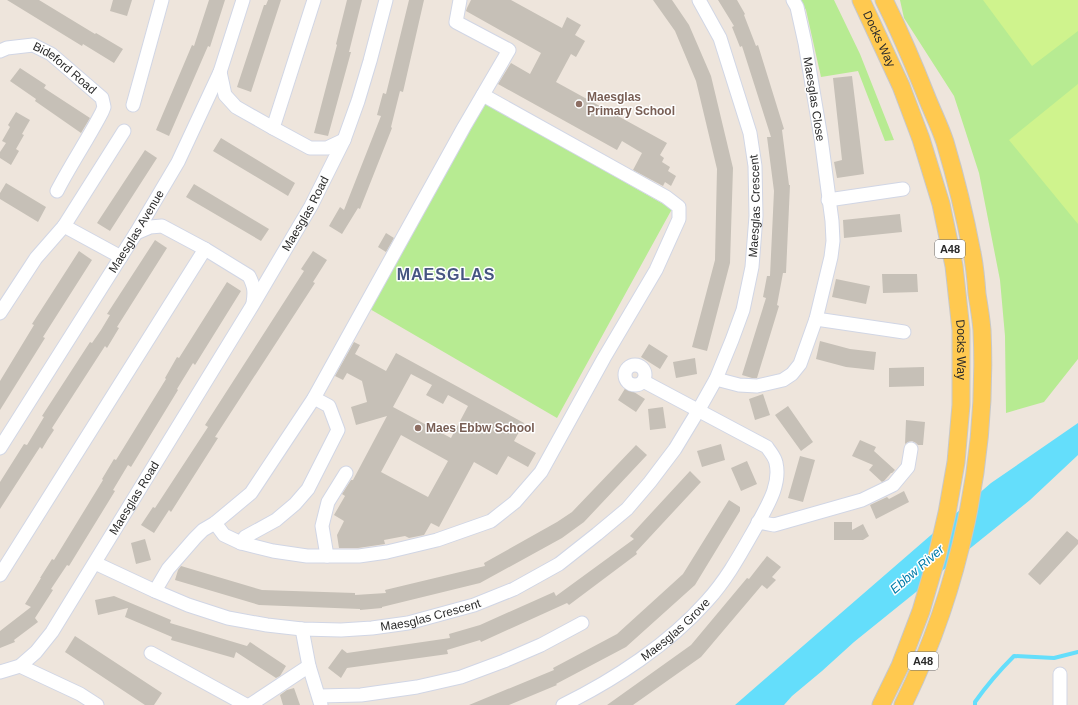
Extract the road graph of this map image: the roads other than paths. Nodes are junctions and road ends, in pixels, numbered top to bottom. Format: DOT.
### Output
graph roads {
  1 [pos="162,0"];
  2 [pos="243,0"];
  3 [pos="314,0"];
  4 [pos="386,0"];
  5 [pos="460,0"];
  6 [pos="699,0"];
  7 [pos="793,0"];
  8 [pos="861,0"];
  9 [pos="884,0"];
  10 [pos="0,51"];
  11 [pos="220,72"];
  12 [pos="483,95"];
  13 [pos="133,105"];
  14 [pos="273,128"];
  15 [pos="124,131"];
  16 [pos="344,140"];
  17 [pos="903,189"];
  18 [pos="57,191"];
  19 [pos="828,200"];
  20 [pos="64,226"];
  21 [pos="136,233"];
  22 [pos="205,249"];
  23 [pos="121,258"];
  24 [pos="252,306"];
  25 [pos="0,313"];
  26 [pos="816,319"];
  27 [pos="904,332"];
  28 [pos="716,379"];
  29 [pos="643,381"];
  30 [pos="314,398"];
  31 [pos="698,411"];
  32 [pos="0,448"];
  33 [pos="910,449"];
  34 [pos="346,473"];
  35 [pos="758,522"];
  36 [pos="215,523"];
  37 [pos="241,543"];
  38 [pos="327,556"];
  39 [pos="95,563"];
  40 [pos="0,574"];
  41 [pos="155,591"];
  42 [pos="582,623"];
  43 [pos="302,629"];
  44 [pos="151,653"];
  45 [pos="20,666"];
  46 [pos="309,666"];
  47 [pos="0,672"];
  48 [pos="1060,674"];
  49 [pos="320,701"];
  50 [pos="98,705"];
  51 [pos="246,705"];
  52 [pos="250,705"];
  53 [pos="562,705"];
  54 [pos="881,705"];
  55 [pos="903,705"];
  56 [pos="1060,705"];
  1 -- 13 [label="street"];
  2 -- 11 [label="street, Maesglas Avenue"];
  3 -- 14 [label="street"];
  4 -- 16 [label="street, Maesglas Road"];
  5 -- 12 [label="street"];
  6 -- 28 [label="street, Maesglas Crescent"];
  7 -- 19 [label="street, Maesglas Close"];
  8 -- 54 [label="main road, Docks Way / A48"];
  9 -- 55 [label="main road, Docks Way / A48"];
  10 -- 18 [label="street, Bideford Road"];
  11 -- 14 [label="street"];
  11 -- 21 [label="street, Maesglas Avenue"];
  12 -- 30 [label="street"];
  12 -- 38 [label="street"];
  14 -- 16 [label="street"];
  15 -- 20 [label="street"];
  16 -- 24 [label="street, Maesglas Road"];
  17 -- 19 [label="street"];
  19 -- 26 [label="street, Maesglas Close"];
  20 -- 23 [label="street"];
  20 -- 25 [label="street"];
  21 -- 22 [label="street, Maesglas Road"];
  21 -- 23 [label="street, Maesglas Avenue"];
  22 -- 24 [label="street, Maesglas Road"];
  22 -- 40 [label="street"];
  23 -- 32 [label="street, Maesglas Avenue"];
  24 -- 39 [label="street, Maesglas Road"];
  26 -- 27 [label="street"];
  26 -- 28 [label="street, Maesglas Close"];
  28 -- 31 [label="street, Maesglas Crescent"];
  29 -- 31 [label="street"];
  30 -- 36 [label="street"];
  30 -- 37 [label="street"];
  31 -- 35 [label="street, Maesglas Grove"];
  31 -- 43 [label="street, Maesglas Crescent"];
  33 -- 35 [label="street"];
  34 -- 38 [label="street"];
  35 -- 53 [label="street, Maesglas Grove"];
  36 -- 37 [label="street"];
  36 -- 41 [label="street"];
  37 -- 38 [label="street"];
  39 -- 41 [label="street, Maesglas Crescent"];
  39 -- 45 [label="street, Maesglas Road"];
  41 -- 43 [label="street, Maesglas Crescent"];
  42 -- 49 [label="street"];
  43 -- 46 [label="street"];
  44 -- 51 [label="street"];
  45 -- 47 [label="street, Maesglas Road"];
  45 -- 50 [label="street"];
  46 -- 49 [label="street"];
  46 -- 52 [label="street"];
  48 -- 56 [label="street"];
}
